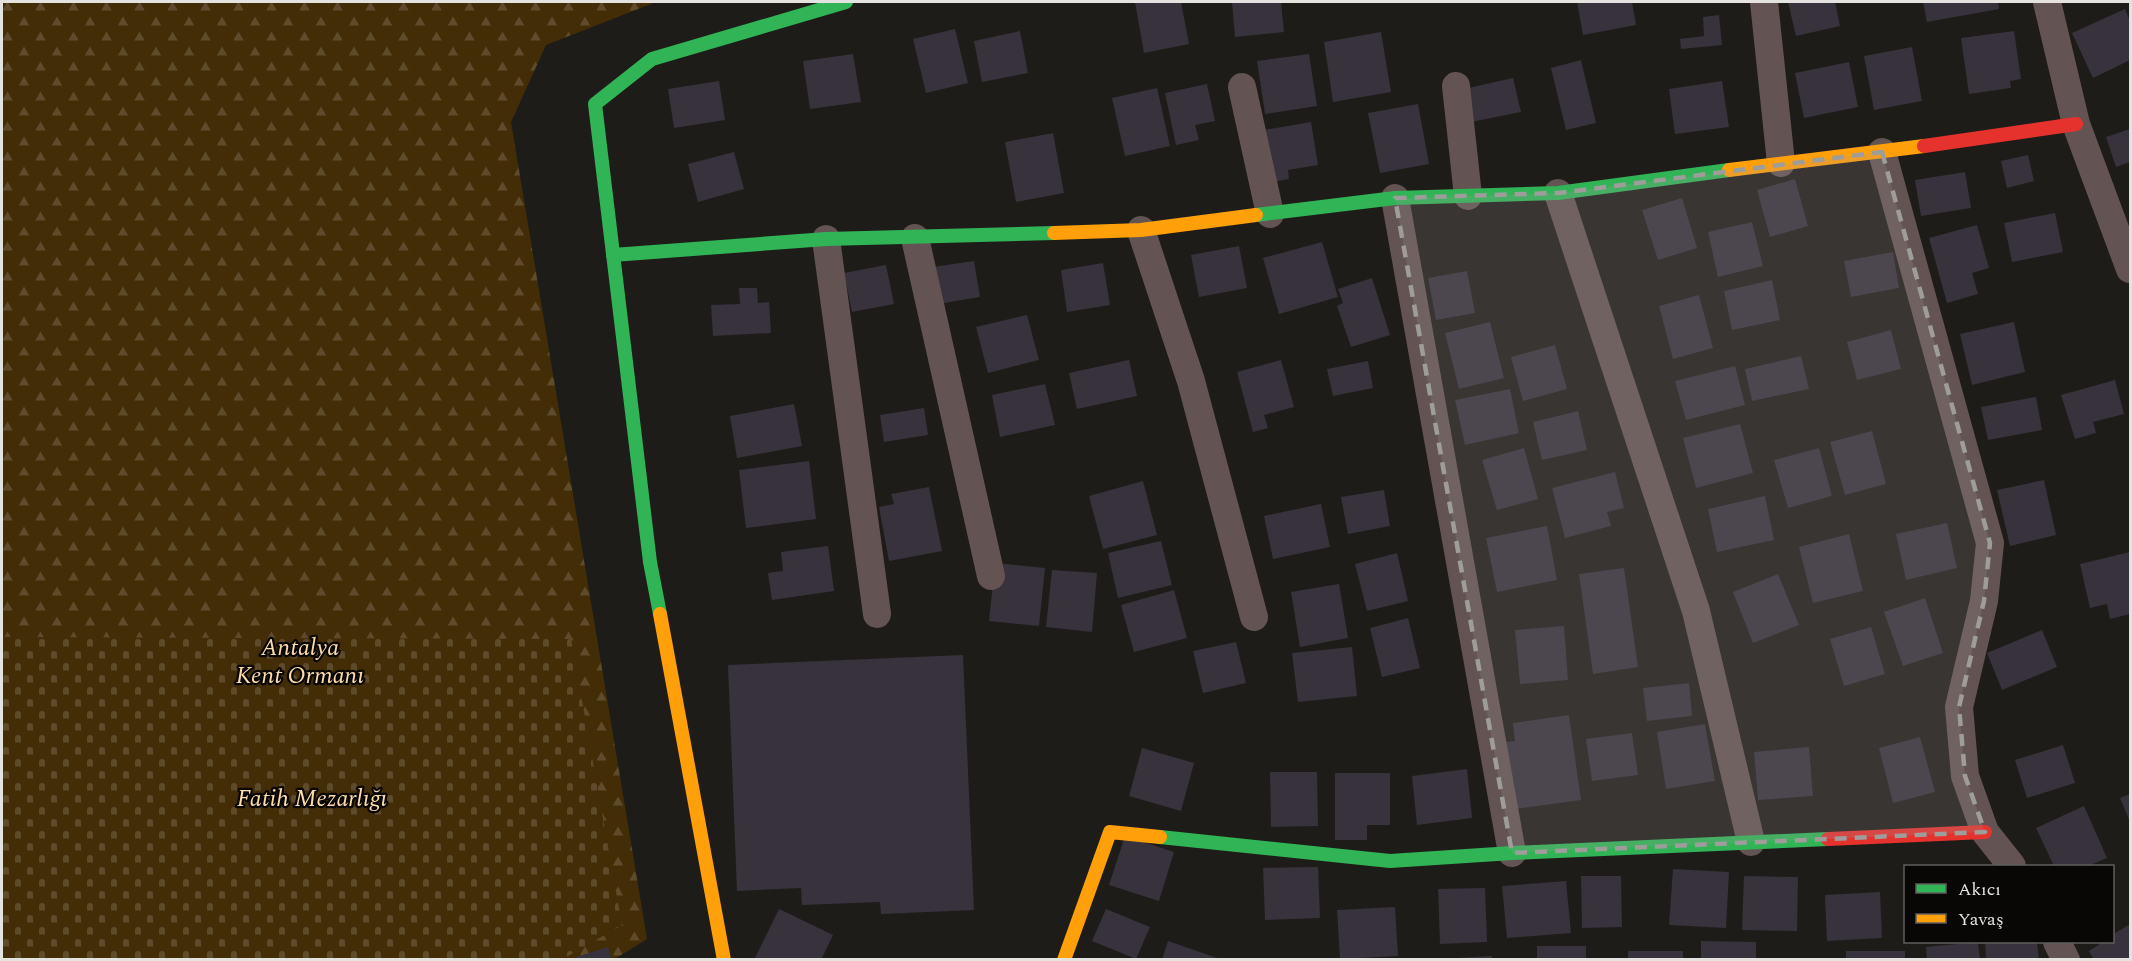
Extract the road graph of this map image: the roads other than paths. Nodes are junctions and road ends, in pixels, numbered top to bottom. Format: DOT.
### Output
graph roads {
  1 [pos="846,2"];
  2 [pos="1764,2"];
  3 [pos="2046,2"];
  4 [pos="1456,86"];
  5 [pos="1242,87"];
  6 [pos="2076,124"];
  7 [pos="1882,152"];
  8 [pos="1781,163"];
  9 [pos="1558,193"];
  10 [pos="1467,196"];
  11 [pos="1395,198"];
  12 [pos="1270,214"];
  13 [pos="1141,230"];
  14 [pos="915,238"];
  15 [pos="826,239"];
  16 [pos="613,255"];
  17 [pos="2130,268"];
  18 [pos="991,576"];
  19 [pos="877,614"];
  20 [pos="1254,617"];
  21 [pos="1985,832"];
  22 [pos="1751,842"];
  23 [pos="1512,853"];
  24 [pos="2010,865"];
  25 [pos="2057,943"];
  26 [pos="724,960"];
  27 [pos="1064,960"];
  28 [pos="2066,960"];
  1 -- 16 [label="street"];
  2 -- 8 [label="street"];
  3 -- 6 [label="street"];
  4 -- 10 [label="street"];
  5 -- 12 [label="street"];
  6 -- 7 [label="street"];
  6 -- 17 [label="street"];
  7 -- 8 [label="street"];
  7 -- 21 [label="street"];
  8 -- 9 [label="street"];
  9 -- 10 [label="street"];
  9 -- 22 [label="street"];
  10 -- 11 [label="street"];
  11 -- 12 [label="street"];
  11 -- 23 [label="street"];
  12 -- 13 [label="street"];
  13 -- 14 [label="street"];
  13 -- 20 [label="street"];
  14 -- 15 [label="street"];
  14 -- 18 [label="street"];
  15 -- 16 [label="street"];
  15 -- 19 [label="street"];
  16 -- 26 [label="street"];
  21 -- 22 [label="street"];
  21 -- 24 [label="street"];
  22 -- 23 [label="street"];
  23 -- 27 [label="street"];
  25 -- 28 [label="street"];
}
